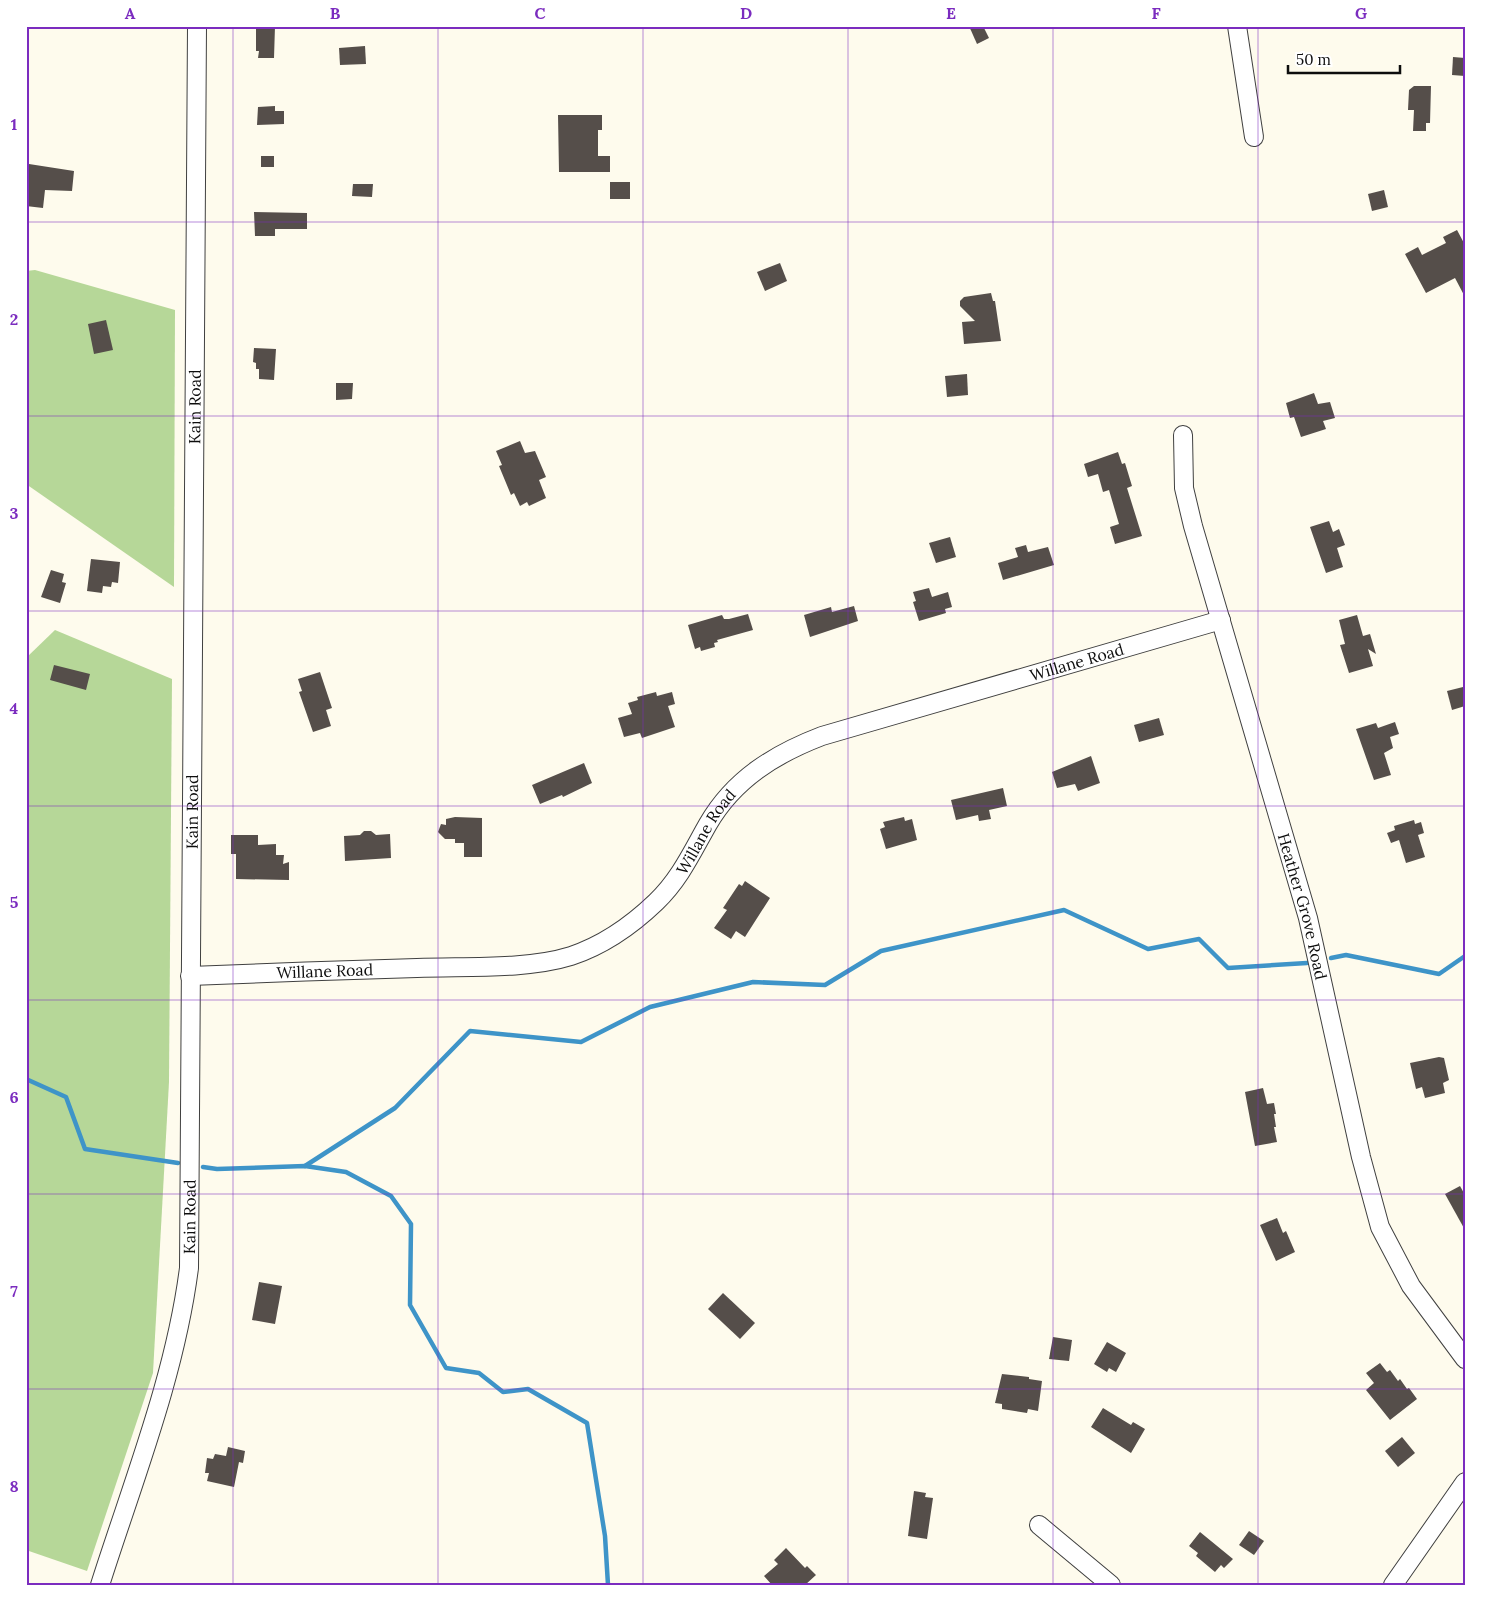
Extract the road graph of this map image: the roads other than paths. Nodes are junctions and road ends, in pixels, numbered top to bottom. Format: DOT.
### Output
graph roads {
  1 [pos="197,26"];
  2 [pos="1237,26"];
  3 [pos="1254,137"];
  4 [pos="1183,435"];
  5 [pos="1221,620"];
  6 [pos="190,976"];
  7 [pos="1465,1359"];
  8 [pos="1465,1482"];
  9 [pos="1039,1525"];
  10 [pos="100,1585"];
  11 [pos="1111,1585"];
  12 [pos="1393,1585"];
  1 -- 6 [label="street, Kain Road"];
  2 -- 3 [label="street"];
  4 -- 5 [label="street, Heather Grove Road"];
  5 -- 6 [label="street, Willane Road"];
  5 -- 7 [label="street, Heather Grove Road"];
  6 -- 10 [label="street, Kain Road"];
  8 -- 12 [label="street"];
  9 -- 11 [label="street"];
}
